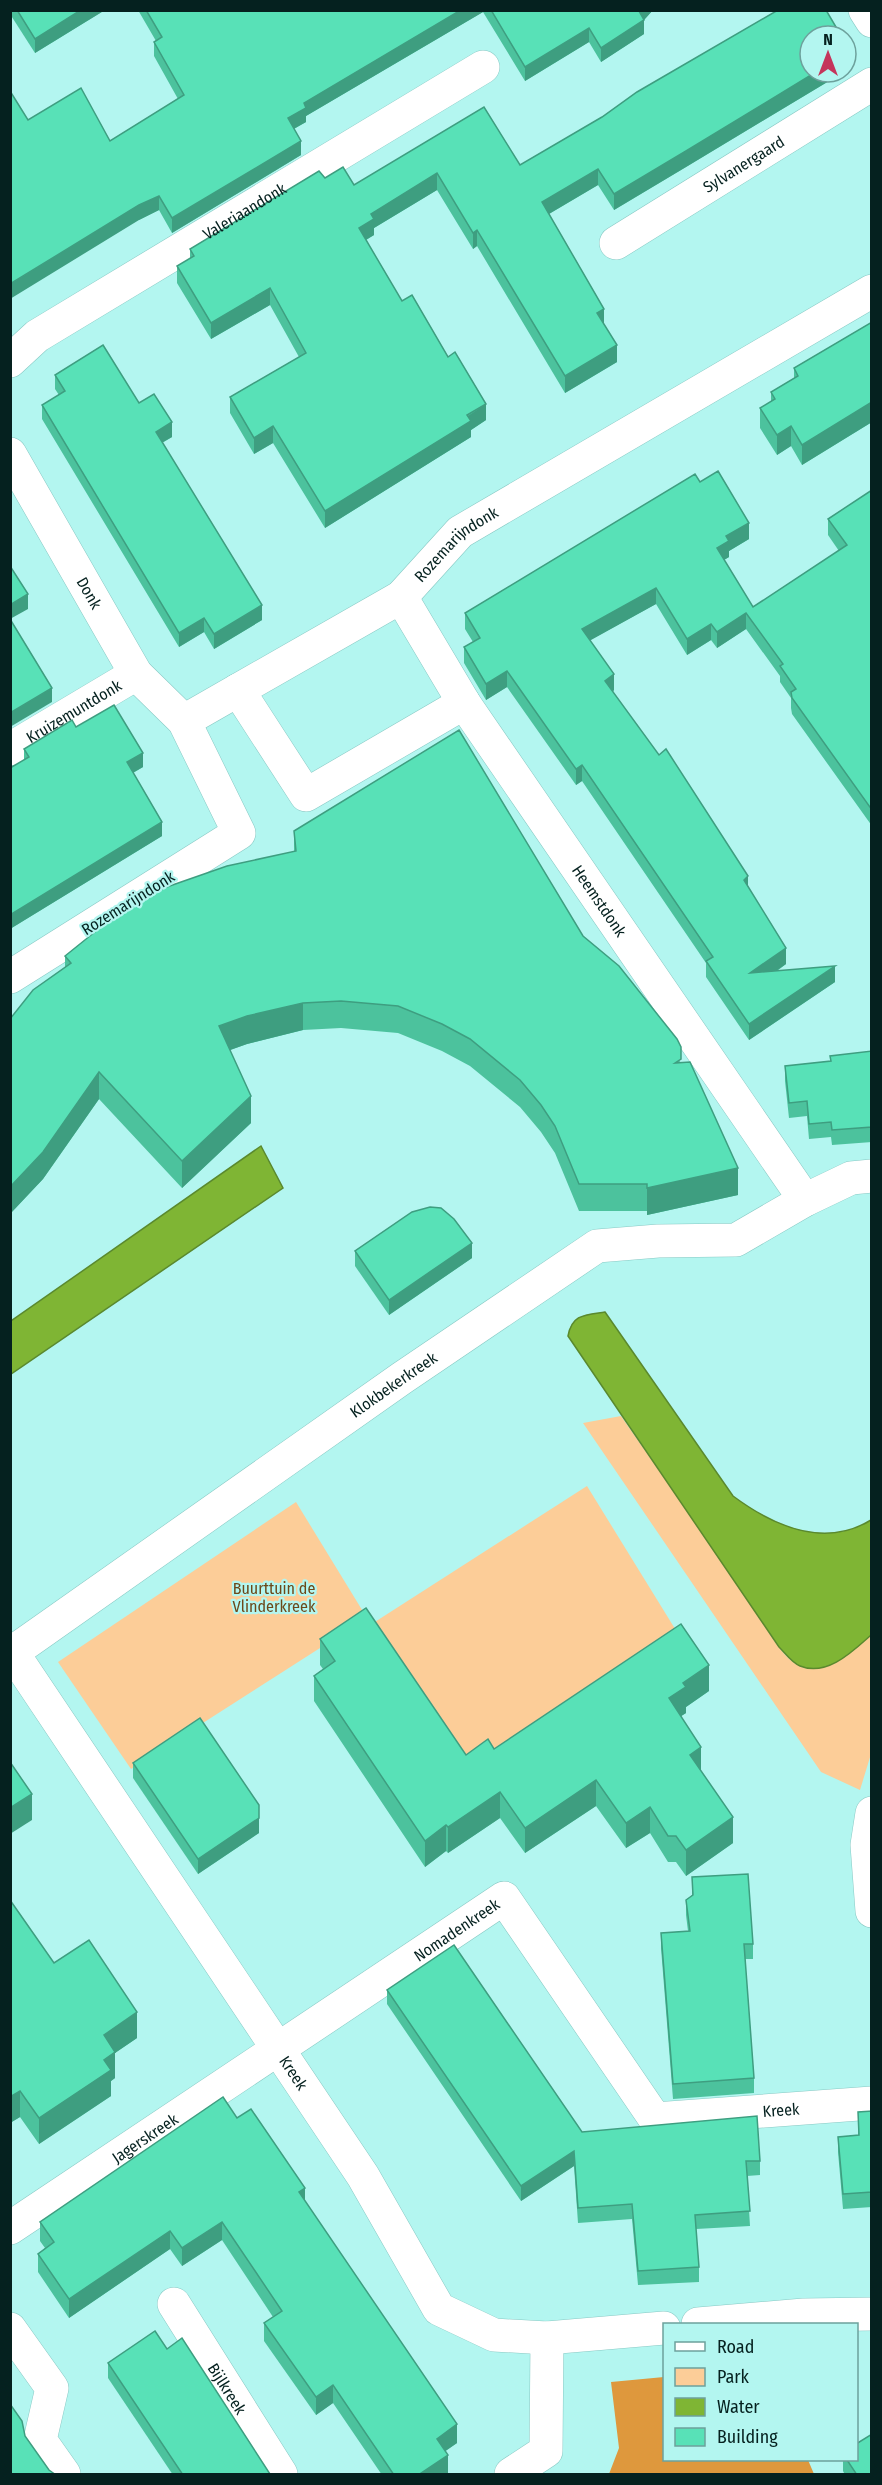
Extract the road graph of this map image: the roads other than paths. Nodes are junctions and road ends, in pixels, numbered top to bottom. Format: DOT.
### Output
graph roads {
  1 [pos="865,10"];
  2 [pos="872,21"];
  3 [pos="483,67"];
  4 [pos="872,84"];
  5 [pos="616,243"];
  6 [pos="872,291"];
  7 [pos="10,361"];
  8 [pos="10,454"];
  9 [pos="401,597"];
  10 [pos="136,674"];
  11 [pos="238,690"];
  12 [pos="465,703"];
  13 [pos="184,721"];
  14 [pos="10,749"];
  15 [pos="10,977"];
  16 [pos="872,1176"];
  17 [pos="805,1200"];
  18 [pos="12,1651"];
  19 [pos="872,1813"];
  20 [pos="872,1911"];
  21 [pos="277,2047"];
  22 [pos="872,2103"];
  23 [pos="655,2119"];
  24 [pos="10,2228"];
  25 [pos="174,2304"];
  26 [pos="872,2314"];
  27 [pos="719,2323"];
  28 [pos="663,2328"];
  29 [pos="10,2330"];
  30 [pos="546,2338"];
  31 [pos="64,2475"];
  32 [pos="281,2475"];
  33 [pos="511,2475"];
  1 -- 2 [label="street"];
  3 -- 7 [label="street, Valeriaandonk"];
  4 -- 5 [label="street, Sylvanergaard"];
  6 -- 9 [label="street, Rozemarijndonk"];
  8 -- 10 [label="street, Donk"];
  9 -- 11 [label="street, Rozemarijndonk"];
  9 -- 12 [label="street, Heemstdonk"];
  10 -- 13 [label="street, Donk"];
  10 -- 14 [label="street, Kruizemuntdonk"];
  11 -- 12 [label="street"];
  11 -- 13 [label="street, Rozemarijndonk"];
  12 -- 17 [label="street, Heemstdonk"];
  13 -- 15 [label="street, Rozemarijndonk"];
  16 -- 17 [label="street, Klokbekerkreek"];
  17 -- 18 [label="street, Klokbekerkreek"];
  18 -- 21 [label="street, Kreek"];
  19 -- 20 [label="street"];
  21 -- 23 [label="street, Nomadenkreek"];
  21 -- 24 [label="street, Jagerskreek"];
  21 -- 30 [label="street, Kreek"];
  22 -- 23 [label="street, Kreek"];
  25 -- 32 [label="street, Bijlkreek"];
  26 -- 27 [label="street"];
  28 -- 30 [label="street, Kreek"];
  29 -- 31 [label="street"];
  30 -- 33 [label="street"];
}
